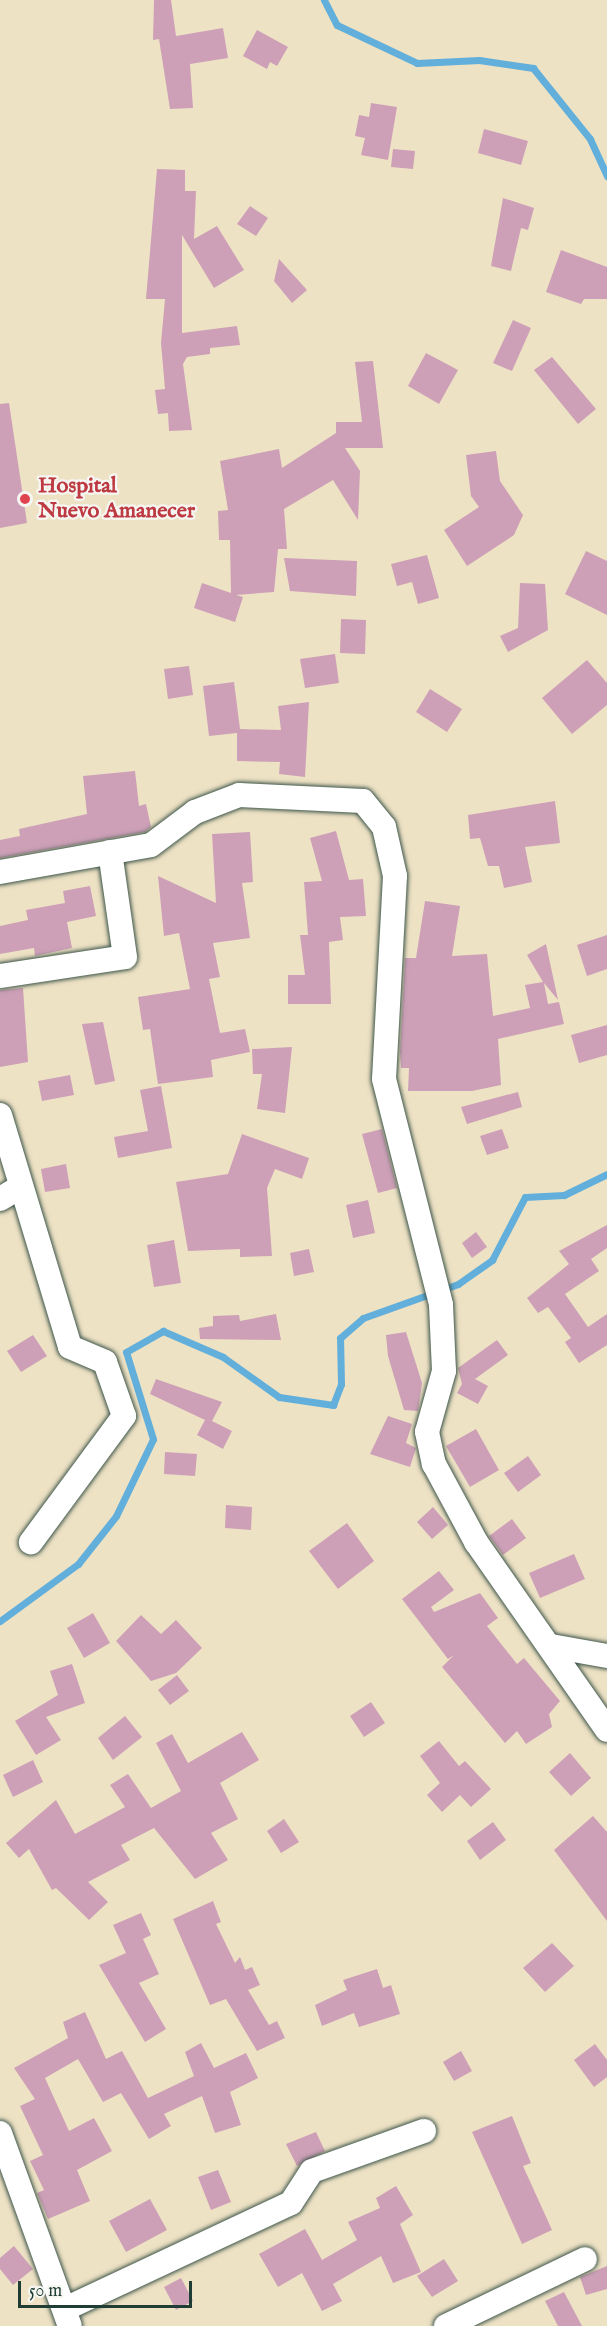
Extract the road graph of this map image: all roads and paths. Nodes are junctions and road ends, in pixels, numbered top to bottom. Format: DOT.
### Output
graph roads {
  1 [pos="110,852"];
  2 [pos="0,872"];
  3 [pos="0,976"];
  4 [pos="0,1115"];
  5 [pos="9,1193"];
  6 [pos="31,1542"];
  7 [pos="551,1646"];
  8 [pos="607,1656"];
  9 [pos="607,1730"];
  10 [pos="424,2131"];
  11 [pos="0,2133"];
  12 [pos="585,2259"];
  13 [pos="69,2317"];
  14 [pos="446,2326"];
  1 -- 2 [label="street"];
  1 -- 3 [label="street"];
  1 -- 7 [label="street"];
  4 -- 5 [label="street"];
  5 -- 6 [label="street"];
  7 -- 8 [label="street"];
  7 -- 9 [label="street"];
  10 -- 13 [label="street"];
  11 -- 13 [label="street"];
  12 -- 14 [label="street"];
}
